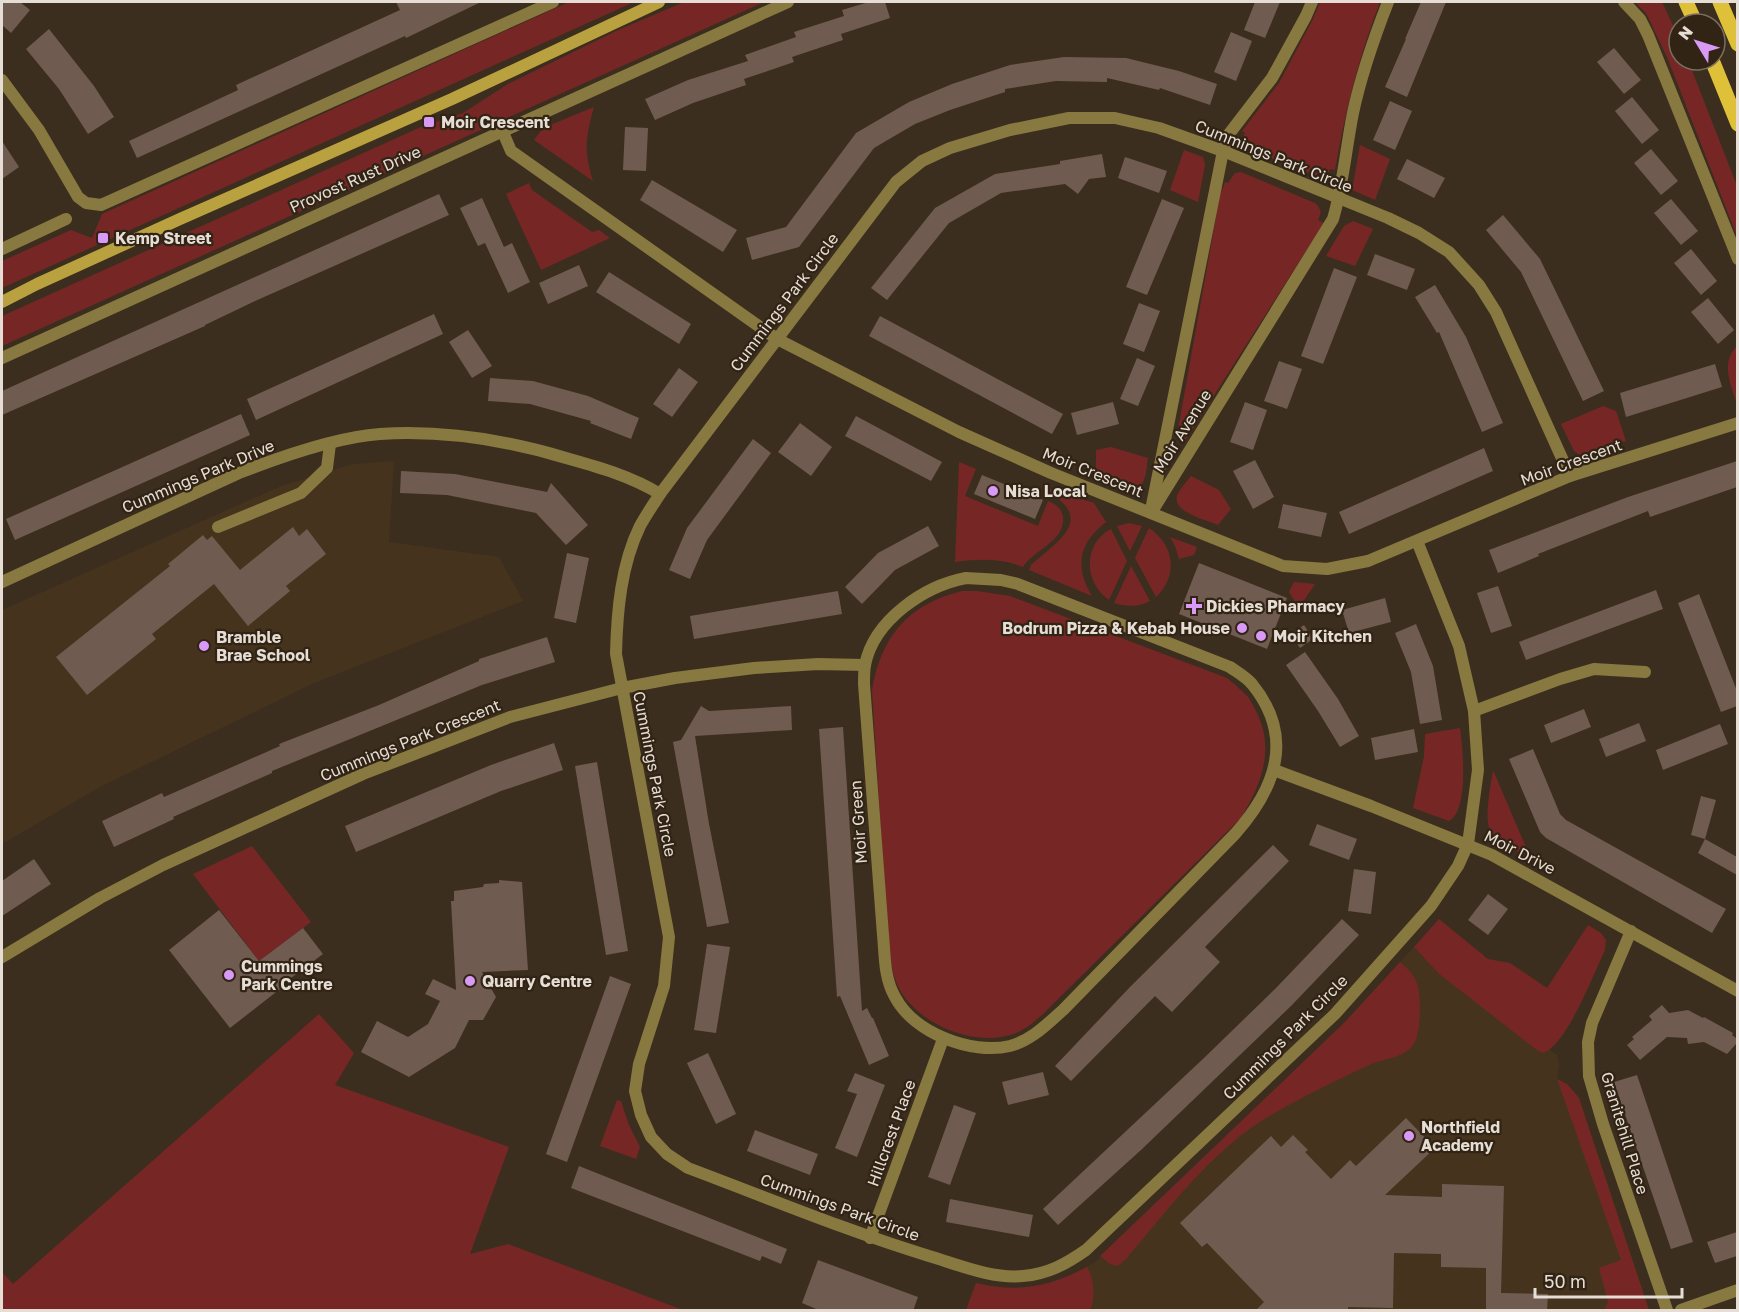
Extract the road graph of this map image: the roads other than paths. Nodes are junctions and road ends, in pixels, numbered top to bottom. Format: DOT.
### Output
graph roads {
  1 [pos="553,2"];
  2 [pos="659,2"];
  3 [pos="788,2"];
  4 [pos="1312,2"];
  5 [pos="1388,2"];
  6 [pos="1624,2"];
  7 [pos="1720,2"];
  8 [pos="1737,44"];
  9 [pos="1717,72"];
  10 [pos="2,80"];
  11 [pos="1737,124"];
  12 [pos="502,130"];
  13 [pos="1223,152"];
  14 [pos="1339,200"];
  15 [pos="66,219"];
  16 [pos="2,249"];
  17 [pos="1737,259"];
  18 [pos="2,302"];
  19 [pos="777,339"];
  20 [pos="2,358"];
  21 [pos="1737,423"];
  22 [pos="330,444"];
  23 [pos="1570,476"];
  24 [pos="660,494"];
  25 [pos="1150,513"];
  26 [pos="218,526"];
  27 [pos="1417,541"];
  28 [pos="2,582"];
  29 [pos="865,665"];
  30 [pos="1645,672"];
  31 [pos="622,688"];
  32 [pos="1474,711"];
  33 [pos="1274,770"];
  34 [pos="1468,844"];
  35 [pos="1630,931"];
  36 [pos="2,957"];
  37 [pos="1737,991"];
  38 [pos="943,1039"];
  39 [pos="870,1238"];
  40 [pos="1737,1290"];
  41 [pos="1667,1311"];
  42 [pos="1681,1311"];
  1 -- 10 [label="street"];
  2 -- 18 [label="street, Provost Rust Drive"];
  3 -- 12 [label="street, Provost Rust Drive"];
  4 -- 13 [label="street, Moir Avenue"];
  5 -- 14 [label="street, Moir Avenue"];
  6 -- 17 [label="street"];
  7 -- 8 [label="main road"];
  9 -- 11 [label="main road"];
  12 -- 19 [label="street, Moir Crescent"];
  12 -- 20 [label="street, Provost Rust Drive"];
  13 -- 14 [label="street, Cummings Park Circle"];
  13 -- 19 [label="street, Cummings Park Circle"];
  13 -- 25 [label="street, Moir Avenue"];
  14 -- 23 [label="street, Cummings Park Circle"];
  14 -- 25 [label="street, Moir Avenue"];
  15 -- 16 [label="street"];
  19 -- 24 [label="street, Cummings Park Circle"];
  19 -- 25 [label="street, Moir Crescent"];
  21 -- 23 [label="street, Moir Crescent"];
  22 -- 24 [label="street, Cummings Park Drive"];
  22 -- 26 [label="street"];
  22 -- 28 [label="street, Cummings Park Drive"];
  23 -- 27 [label="street, Moir Crescent"];
  24 -- 31 [label="street, Cummings Park Circle"];
  25 -- 27 [label="street, Moir Crescent"];
  27 -- 32 [label="street, Cummings Park Circle"];
  29 -- 31 [label="street, Cummings Park Crescent"];
  29 -- 33 [label="street, Moir Green"];
  29 -- 38 [label="street, Moir Green"];
  30 -- 32 [label="street"];
  31 -- 36 [label="street, Cummings Park Crescent"];
  31 -- 39 [label="street, Cummings Park Circle"];
  32 -- 34 [label="street, Cummings Park Circle"];
  33 -- 34 [label="street, Moir Drive"];
  33 -- 38 [label="street, Moir Green"];
  34 -- 35 [label="street, Moir Drive"];
  34 -- 39 [label="street, Cummings Park Circle"];
  35 -- 37 [label="street, Moir Drive"];
  35 -- 41 [label="street, Granitehill Place"];
  38 -- 39 [label="street, Hillcrest Place"];
  40 -- 42 [label="street"];
}
